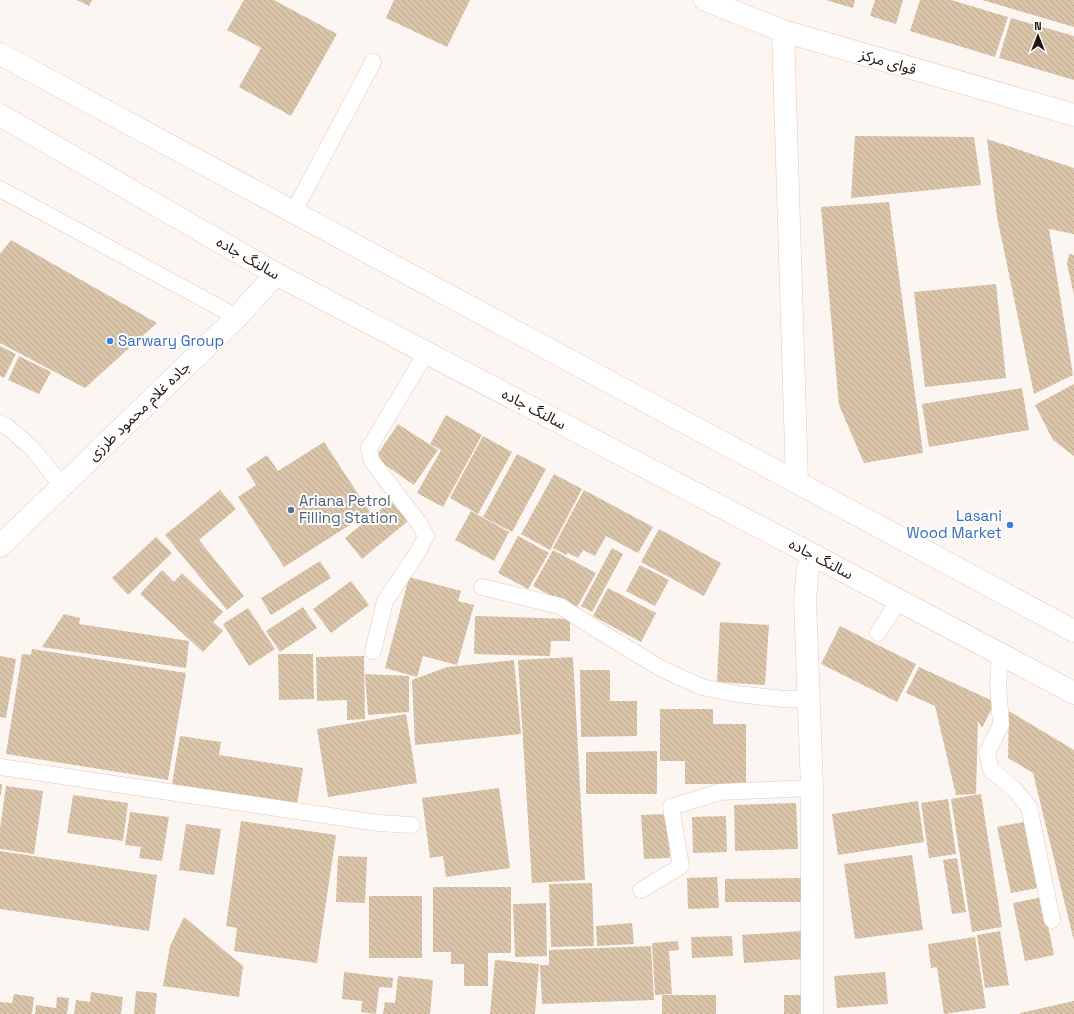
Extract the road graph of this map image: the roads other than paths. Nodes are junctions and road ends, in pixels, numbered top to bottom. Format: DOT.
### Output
graph roads {
  1 [pos="705,0"];
  2 [pos="783,31"];
  3 [pos="0,54"];
  4 [pos="373,62"];
  5 [pos="0,115"];
  6 [pos="1074,116"];
  7 [pos="0,189"];
  8 [pos="293,212"];
  9 [pos="276,274"];
  10 [pos="237,317"];
  11 [pos="426,353"];
  12 [pos="0,423"];
  13 [pos="797,481"];
  14 [pos="62,486"];
  15 [pos="0,546"];
  16 [pos="815,556"];
  17 [pos="482,587"];
  18 [pos="898,600"];
  19 [pos="1074,631"];
  20 [pos="878,633"];
  21 [pos="373,650"];
  22 [pos="1000,654"];
  23 [pos="1074,693"];
  24 [pos="809,699"];
  25 [pos="0,767"];
  26 [pos="812,788"];
  27 [pos="412,825"];
  28 [pos="641,890"];
  29 [pos="1052,920"];
  30 [pos="812,1014"];
  1 -- 2 [label="main road, قوای مرکز"];
  2 -- 6 [label="main road, قوای مرکز"];
  2 -- 13 [label="main road"];
  3 -- 8 [label="main road"];
  4 -- 8 [label="lane"];
  5 -- 9 [label="main road, سالنگ جاده"];
  7 -- 10 [label="lane"];
  8 -- 13 [label="main road"];
  9 -- 10 [label="main road, جاده غلام‌ محمود طرزی"];
  9 -- 11 [label="main road, سالنگ جاده"];
  10 -- 14 [label="main road, جاده غلام‌ محمود طرزی"];
  11 -- 16 [label="main road, سالنگ جاده"];
  11 -- 21 [label="lane"];
  12 -- 14 [label="lane"];
  13 -- 19 [label="main road"];
  14 -- 15 [label="main road, جاده غلام‌ محمود طرزی"];
  16 -- 18 [label="main road, سالنگ جاده"];
  16 -- 24 [label="main road"];
  17 -- 24 [label="lane"];
  18 -- 20 [label="lane"];
  18 -- 22 [label="main road, سالنگ جاده"];
  22 -- 23 [label="main road, سالنگ جاده"];
  22 -- 29 [label="lane"];
  24 -- 26 [label="main road"];
  25 -- 27 [label="lane"];
  26 -- 28 [label="lane"];
  26 -- 30 [label="main road"];
}
